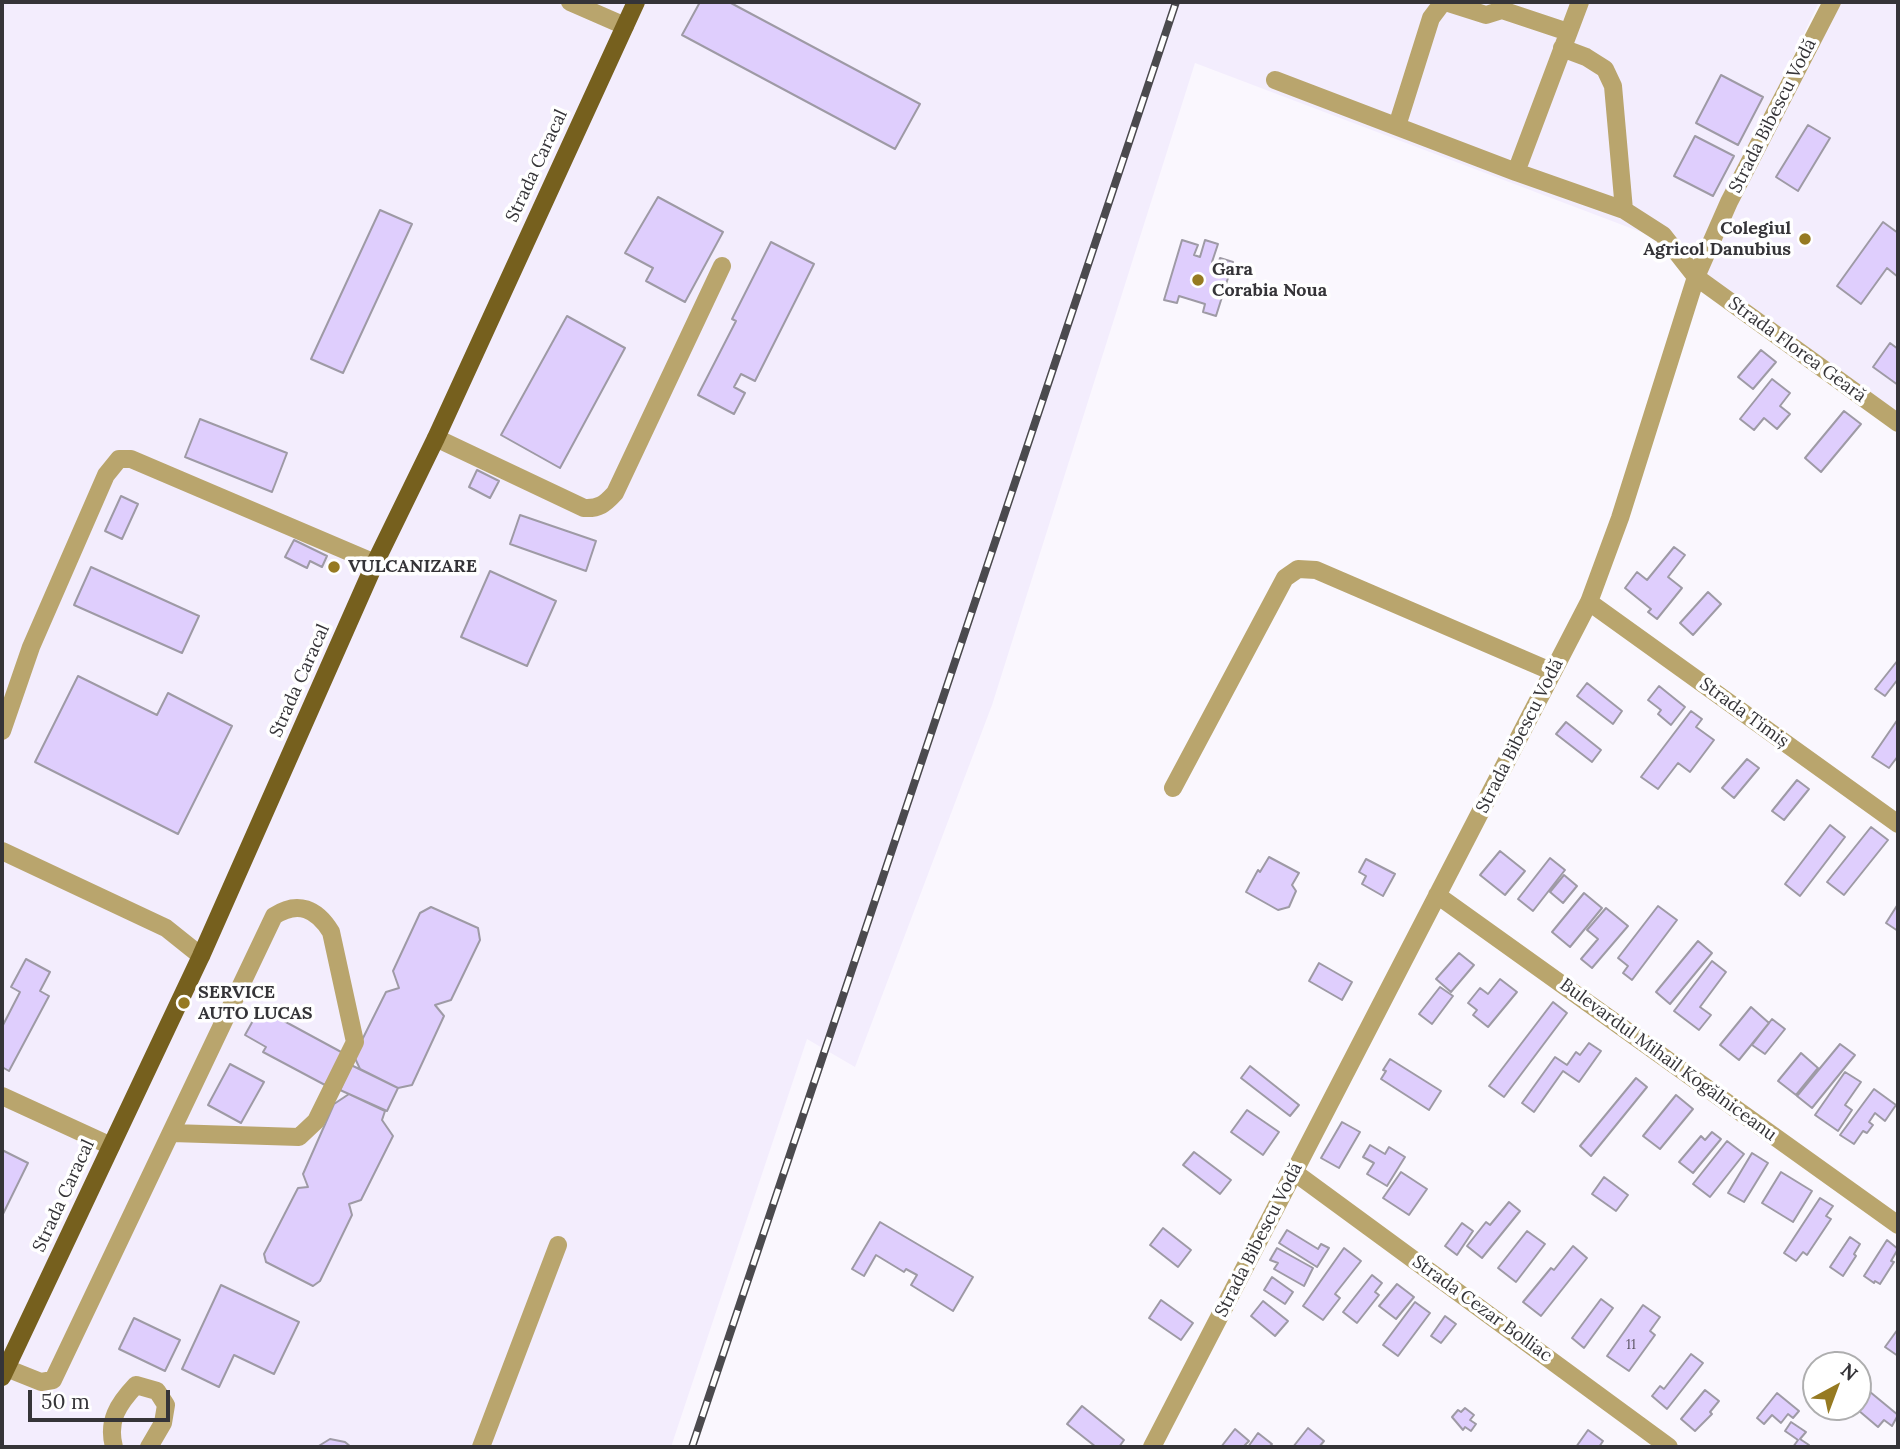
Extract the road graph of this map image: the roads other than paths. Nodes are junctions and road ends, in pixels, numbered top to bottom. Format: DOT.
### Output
graph roads {
  1 [pos="570,2"];
  2 [pos="636,2"];
  3 [pos="1444,2"];
  4 [pos="1580,2"];
  5 [pos="1832,2"];
  6 [pos="625,26"];
  7 [pos="1565,40"];
  8 [pos="1275,80"];
  9 [pos="1397,126"];
  10 [pos="1516,172"];
  11 [pos="1624,210"];
  12 [pos="722,266"];
  13 [pos="1696,277"];
  14 [pos="1898,424"];
  15 [pos="436,438"];
  16 [pos="375,564"];
  17 [pos="1589,602"];
  18 [pos="1553,672"];
  19 [pos="2,732"];
  20 [pos="1173,788"];
  21 [pos="1898,824"];
  22 [pos="2,853"];
  23 [pos="1437,895"];
  24 [pos="201,956"];
  25 [pos="2,1096"];
  26 [pos="172,1133"];
  27 [pos="111,1146"];
  28 [pos="1294,1172"];
  29 [pos="1898,1225"];
  30 [pos="558,1245"];
  31 [pos="4,1372"];
  32 [pos="114,1447"];
  33 [pos="149,1447"];
  34 [pos="481,1447"];
  35 [pos="1152,1447"];
  36 [pos="1670,1447"];
  1 -- 6 [label="street"];
  2 -- 6 [label="main road, Strada Caracal"];
  3 -- 7 [label="street"];
  3 -- 9 [label="street"];
  4 -- 7 [label="street"];
  5 -- 13 [label="street, Strada Bibescu Vodă"];
  6 -- 15 [label="main road, Strada Caracal"];
  7 -- 10 [label="street"];
  7 -- 11 [label="street"];
  8 -- 9 [label="street, Strada Florea Geară"];
  9 -- 10 [label="street, Strada Florea Geară"];
  10 -- 11 [label="street, Strada Florea Geară"];
  11 -- 13 [label="street, Strada Florea Geară"];
  12 -- 15 [label="street"];
  13 -- 14 [label="street, Strada Florea Geară"];
  13 -- 17 [label="street, Strada Bibescu Vodă"];
  15 -- 16 [label="main road, Strada Caracal"];
  16 -- 19 [label="street"];
  16 -- 24 [label="main road, Strada Caracal"];
  17 -- 18 [label="street, Strada Bibescu Vodă"];
  17 -- 21 [label="street, Strada Timiș"];
  18 -- 20 [label="street"];
  18 -- 23 [label="street, Strada Bibescu Vodă"];
  22 -- 24 [label="street"];
  23 -- 28 [label="street, Strada Bibescu Vodă"];
  23 -- 29 [label="street, Bulevardul Mihail Kogălniceanu"];
  24 -- 27 [label="main road, Strada Caracal"];
  25 -- 27 [label="street"];
  26 -- 26 [label="street"];
  26 -- 31 [label="street"];
  27 -- 31 [label="main road, Strada Caracal"];
  28 -- 35 [label="street, Strada Bibescu Vodă"];
  28 -- 36 [label="street, Strada Cezar Bolliac"];
  30 -- 34 [label="street"];
  32 -- 33 [label="street"];
}
